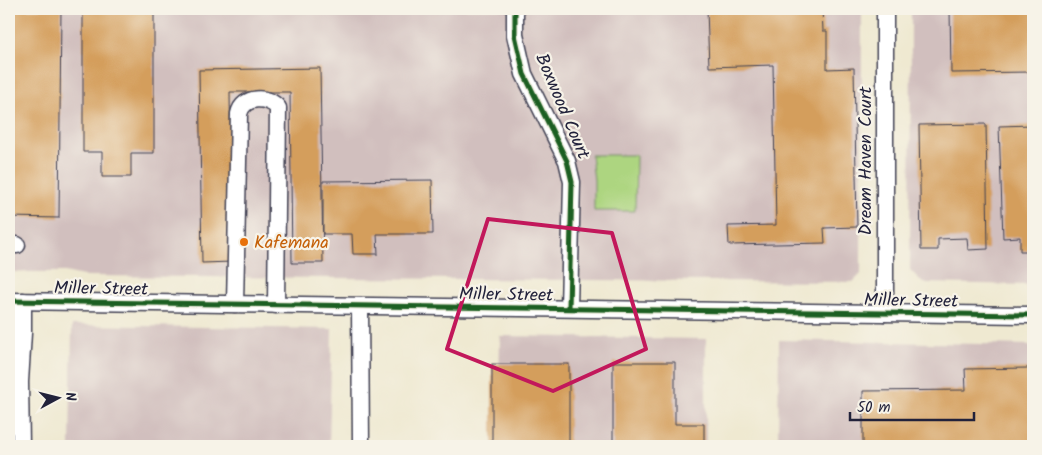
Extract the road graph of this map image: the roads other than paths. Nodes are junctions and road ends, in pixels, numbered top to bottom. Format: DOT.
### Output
graph roads {
  1 [pos="515,9"];
  2 [pos="885,9"];
  3 [pos="16,301"];
  4 [pos="235,304"];
  5 [pos="276,305"];
  6 [pos="360,306"];
  7 [pos="569,308"];
  8 [pos="885,313"];
  9 [pos="9,314"];
  10 [pos="1033,315"];
  11 [pos="20,382"];
  12 [pos="21,446"];
  13 [pos="361,446"];
  1 -- 7 [label="street, Boxwood Court"];
  2 -- 8 [label="street, Dream Haven Court"];
  3 -- 4 [label="street, Miller Street"];
  3 -- 11 [label="street"];
  4 -- 5 [label="street, Miller Street"];
  4 -- 5 [label="street"];
  5 -- 6 [label="street, Miller Street"];
  6 -- 7 [label="street, Miller Street"];
  6 -- 13 [label="street"];
  7 -- 8 [label="street, Miller Street"];
  8 -- 10 [label="street, Miller Street"];
  9 -- 11 [label="street"];
  11 -- 12 [label="street"];
}
